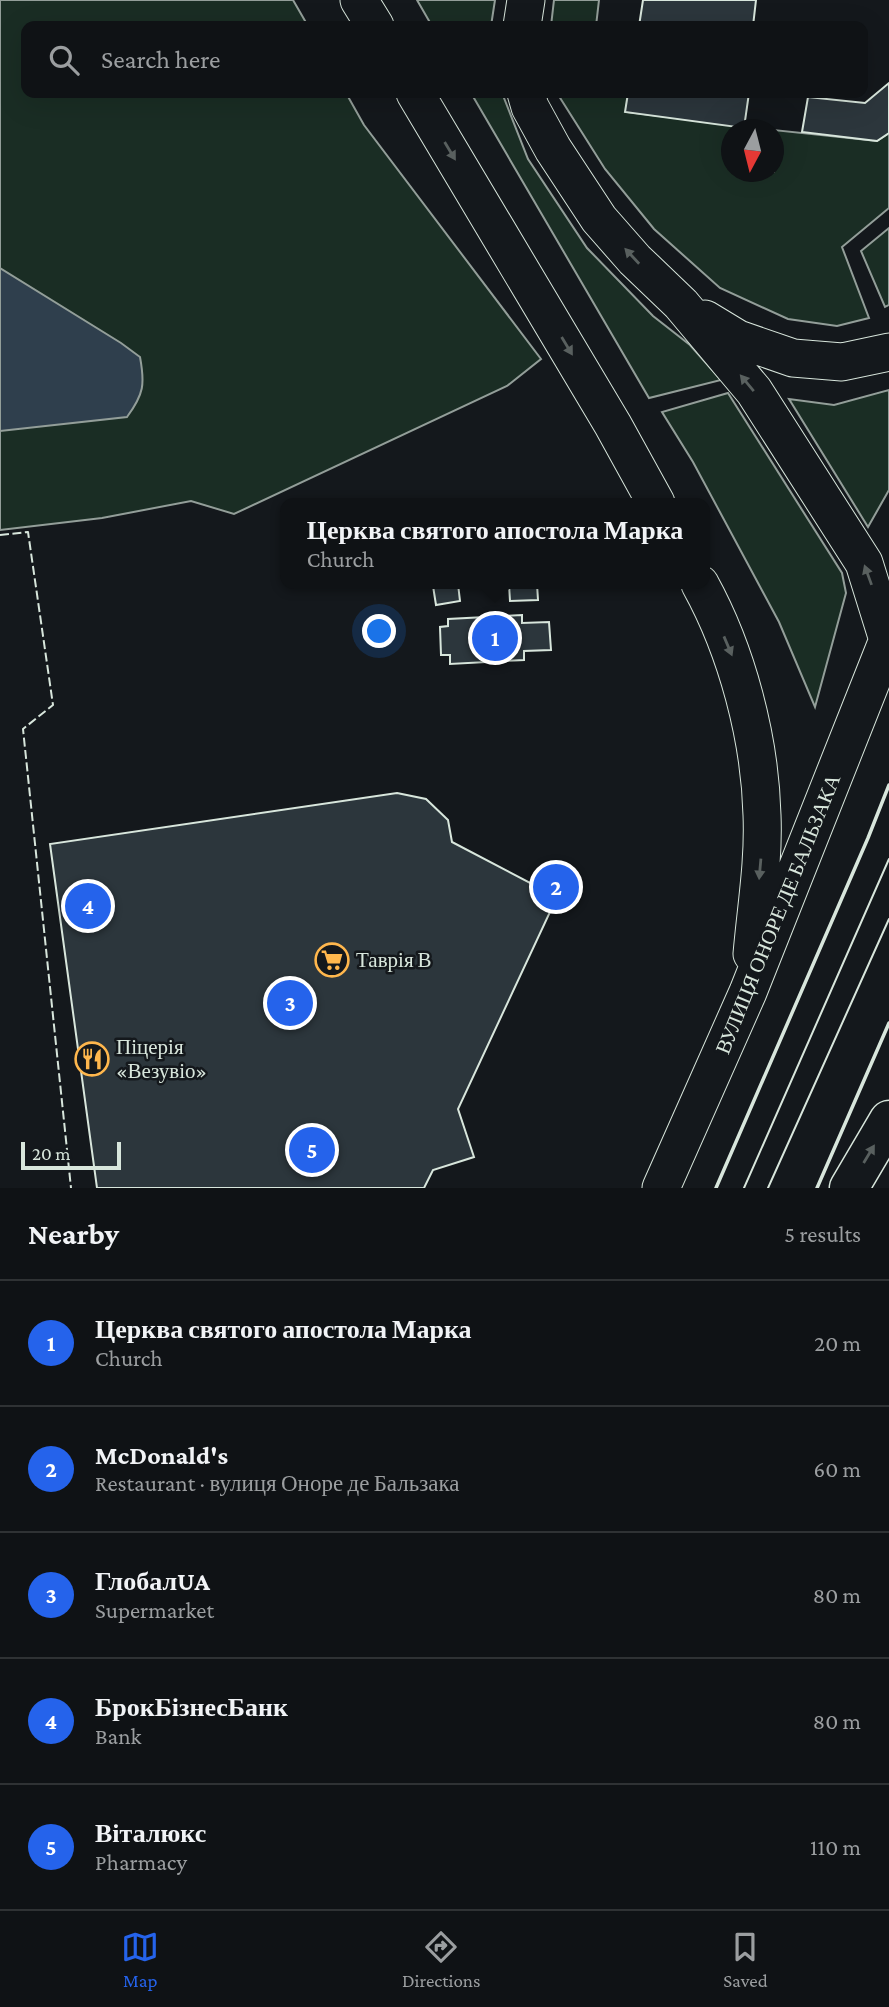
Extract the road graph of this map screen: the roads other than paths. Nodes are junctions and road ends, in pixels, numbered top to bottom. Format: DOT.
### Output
graph roads {
  1 [pos="359,0"];
  2 [pos="526,0"];
  3 [pos="372,21"];
  4 [pos="524,21"];
  5 [pos="418,98"];
  6 [pos="527,98"];
  7 [pos="681,303"];
  8 [pos="889,352"];
  9 [pos="653,498"];
  10 [pos="702,589"];
  11 [pos="888,638"];
  12 [pos="748,992"];
  13 [pos="889,1121"];
  14 [pos="661,1188"];
  15 [pos="849,1188"];
  1 -- 3 [label="street"];
  2 -- 4 [label="street"];
  5 -- 9 [label="street, one-way"];
  7 -- 6 [label="street, one-way"];
  7 -- 8 [label="street"];
  11 -- 7 [label="street, one-way"];
  10 -- 12 [label="street, one-way"];
  11 -- 12 [label="street, ВУЛИЦЯ ОНОРЕ ДЕ БАЛЬЗАКА"];
  12 -- 14 [label="street, ВУЛИЦЯ ОНОРЕ ДЕ БАЛЬЗАКА"];
  15 -- 13 [label="main road, one-way"];
}
